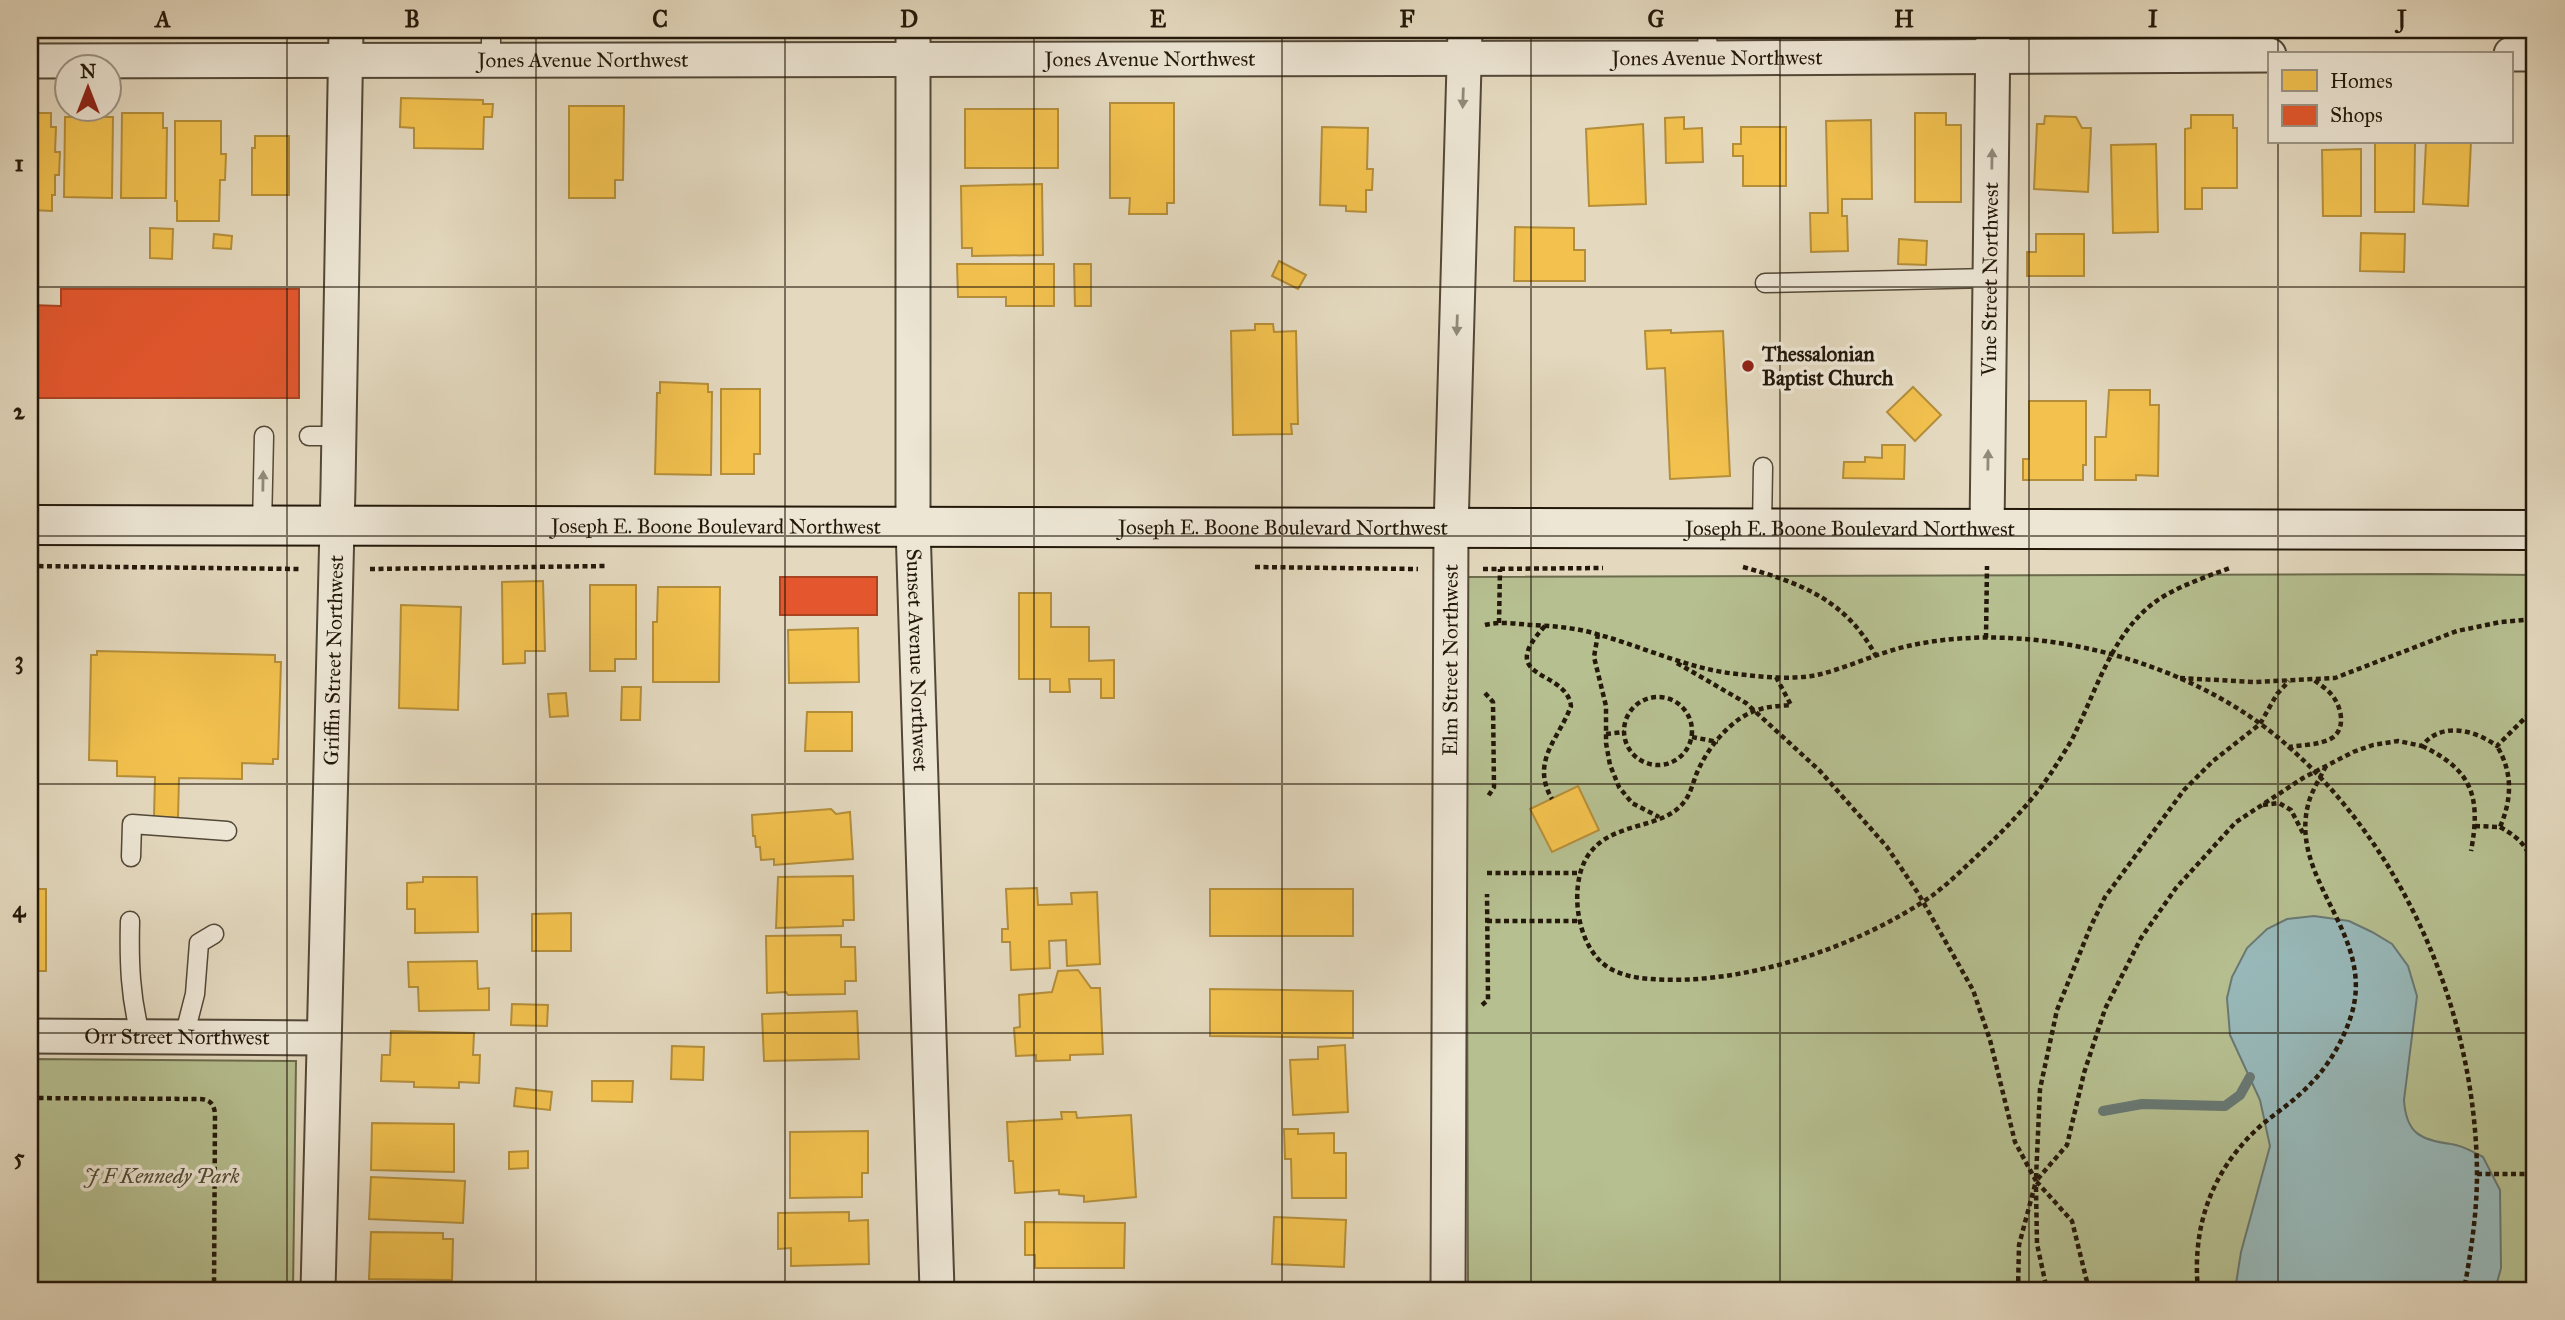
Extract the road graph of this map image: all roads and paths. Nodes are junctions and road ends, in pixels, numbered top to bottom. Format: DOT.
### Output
graph roads {
  1 [pos="1993,42"];
  2 [pos="914,44"];
  3 [pos="1465,44"];
  4 [pos="1708,44"];
  5 [pos="346,45"];
  6 [pos="491,45"];
  7 [pos="2512,54"];
  8 [pos="2535,54"];
  9 [pos="2268,55"];
  10 [pos="30,61"];
  11 [pos="1990,278"];
  12 [pos="1765,283"];
  13 [pos="264,436"];
  14 [pos="1763,467"];
  15 [pos="30,525"];
  16 [pos="262,526"];
  17 [pos="337,526"];
  18 [pos="913,527"];
  19 [pos="1451,529"];
  20 [pos="1762,529"];
  21 [pos="1987,529"];
  22 [pos="2535,530"];
  23 [pos="2241,564"];
  24 [pos="30,566"];
  25 [pos="1987,566"];
  26 [pos="1743,567"];
  27 [pos="301,569"];
  28 [pos="1500,569"];
  29 [pos="2535,619"];
  30 [pos="1499,623"];
  31 [pos="1545,625"];
  32 [pos="1598,634"];
  33 [pos="1485,638"];
  34 [pos="1986,638"];
  35 [pos="2111,655"];
  36 [pos="1665,656"];
  37 [pos="1876,656"];
  38 [pos="1776,677"];
  39 [pos="2176,677"];
  40 [pos="2314,680"];
  41 [pos="2289,681"];
  42 [pos="1485,693"];
  43 [pos="2535,708"];
  44 [pos="1755,711"];
  45 [pos="2260,724"];
  46 [pos="1624,732"];
  47 [pos="1606,734"];
  48 [pos="1692,737"];
  49 [pos="1718,742"];
  50 [pos="2422,746"];
  51 [pos="2497,746"];
  52 [pos="2289,747"];
  53 [pos="2326,765"];
  54 [pos="1552,799"];
  55 [pos="2259,806"];
  56 [pos="1487,808"];
  57 [pos="1660,818"];
  58 [pos="2476,826"];
  59 [pos="2500,827"];
  60 [pos="227,831"];
  61 [pos="2306,841"];
  62 [pos="2471,852"];
  63 [pos="131,857"];
  64 [pos="1487,860"];
  65 [pos="2535,872"];
  66 [pos="1487,873"];
  67 [pos="1581,873"];
  68 [pos="1923,901"];
  69 [pos="130,921"];
  70 [pos="1487,921"];
  71 [pos="1581,921"];
  72 [pos="214,933"];
  73 [pos="1479,1008"];
  74 [pos="30,1036"];
  75 [pos="141,1037"];
  76 [pos="184,1037"];
  77 [pos="324,1038"];
  78 [pos="30,1098"];
  79 [pos="2477,1174"];
  80 [pos="2535,1174"];
  81 [pos="2036,1181"];
  82 [pos="214,1290"];
  83 [pos="318,1290"];
  84 [pos="937,1290"];
  85 [pos="1448,1290"];
  86 [pos="2018,1290"];
  87 [pos="2047,1290"];
  88 [pos="2089,1290"];
  89 [pos="2198,1290"];
  90 [pos="2464,1290"];
  1 -- 4 [label="street, Jones Avenue Northwest"];
  1 -- 9 [label="street, Jones Avenue Northwest"];
  11 -- 1 [label="street, Vine Street Northwest, one-way"];
  2 -- 3 [label="street, Jones Avenue Northwest"];
  2 -- 6 [label="street, Jones Avenue Northwest"];
  2 -- 18 [label="street, Sunset Avenue Northwest"];
  3 -- 4 [label="street, Jones Avenue Northwest"];
  3 -- 19 [label="street, Elm Street Northwest, one-way"];
  5 -- 6 [label="street, Jones Avenue Northwest"];
  5 -- 10 [label="street, Jones Avenue Northwest"];
  5 -- 17 [label="street, Griffin Street Northwest"];
  7 -- 8 [label="street"];
  11 -- 12 [label="lane"];
  21 -- 11 [label="street, Vine Street Northwest, one-way"];
  16 -- 13 [label="lane, one-way"];
  14 -- 20 [label="lane"];
  15 -- 16 [label="main road, Joseph E. Boone Boulevard Northwest"];
  16 -- 17 [label="main road, Joseph E. Boone Boulevard Northwest"];
  17 -- 18 [label="main road, Joseph E. Boone Boulevard Northwest"];
  17 -- 77 [label="street, Griffin Street Northwest"];
  18 -- 19 [label="main road, Joseph E. Boone Boulevard Northwest"];
  18 -- 84 [label="street, Sunset Avenue Northwest"];
  19 -- 20 [label="main road, Joseph E. Boone Boulevard Northwest"];
  19 -- 85 [label="street, Elm Street Northwest"];
  20 -- 21 [label="main road, Joseph E. Boone Boulevard Northwest"];
  21 -- 22 [label="main road, Joseph E. Boone Boulevard Northwest"];
  23 -- 35 [label="path"];
  24 -- 27 [label="path"];
  25 -- 34 [label="path"];
  26 -- 37 [label="path"];
  28 -- 30 [label="path"];
  29 -- 40 [label="path"];
  30 -- 31 [label="path"];
  30 -- 33 [label="path"];
  31 -- 32 [label="path"];
  31 -- 54 [label="path"];
  32 -- 36 [label="path"];
  32 -- 47 [label="path"];
  34 -- 35 [label="path"];
  34 -- 37 [label="path"];
  35 -- 39 [label="path"];
  35 -- 68 [label="path"];
  36 -- 38 [label="path"];
  36 -- 44 [label="path"];
  37 -- 38 [label="path"];
  38 -- 44 [label="path"];
  39 -- 41 [label="path"];
  39 -- 45 [label="path"];
  40 -- 41 [label="path"];
  40 -- 52 [label="path"];
  41 -- 45 [label="path"];
  42 -- 56 [label="path"];
  43 -- 51 [label="path"];
  44 -- 49 [label="path"];
  44 -- 68 [label="path"];
  45 -- 52 [label="path"];
  45 -- 81 [label="path"];
  46 -- 47 [label="path"];
  46 -- 48 [label="path"];
  46 -- 48 [label="path"];
  47 -- 57 [label="path"];
  48 -- 49 [label="path"];
  49 -- 57 [label="path"];
  50 -- 51 [label="path"];
  50 -- 53 [label="path"];
  50 -- 58 [label="path"];
  51 -- 59 [label="path"];
  52 -- 79 [label="path, bridge"];
  53 -- 55 [label="path"];
  53 -- 61 [label="path"];
  55 -- 61 [label="path"];
  55 -- 81 [label="path"];
  57 -- 67 [label="path"];
  58 -- 59 [label="path"];
  58 -- 62 [label="path"];
  59 -- 65 [label="path"];
  60 -- 63 [label="lane"];
  61 -- 89 [label="path"];
  64 -- 66 [label="path"];
  66 -- 67 [label="path"];
  66 -- 70 [label="path"];
  67 -- 71 [label="path"];
  68 -- 71 [label="path"];
  68 -- 81 [label="path"];
  69 -- 75 [label="lane"];
  70 -- 71 [label="path"];
  70 -- 73 [label="path"];
  72 -- 76 [label="lane"];
  74 -- 75 [label="street, Orr Street Northwest"];
  75 -- 76 [label="street, Orr Street Northwest"];
  76 -- 77 [label="street, Orr Street Northwest"];
  77 -- 83 [label="street, Griffin Street Northwest"];
  78 -- 82 [label="path"];
  79 -- 80 [label="path"];
  79 -- 90 [label="path, bridge"];
  81 -- 86 [label="path"];
  81 -- 87 [label="path"];
  81 -- 88 [label="path"];
}
